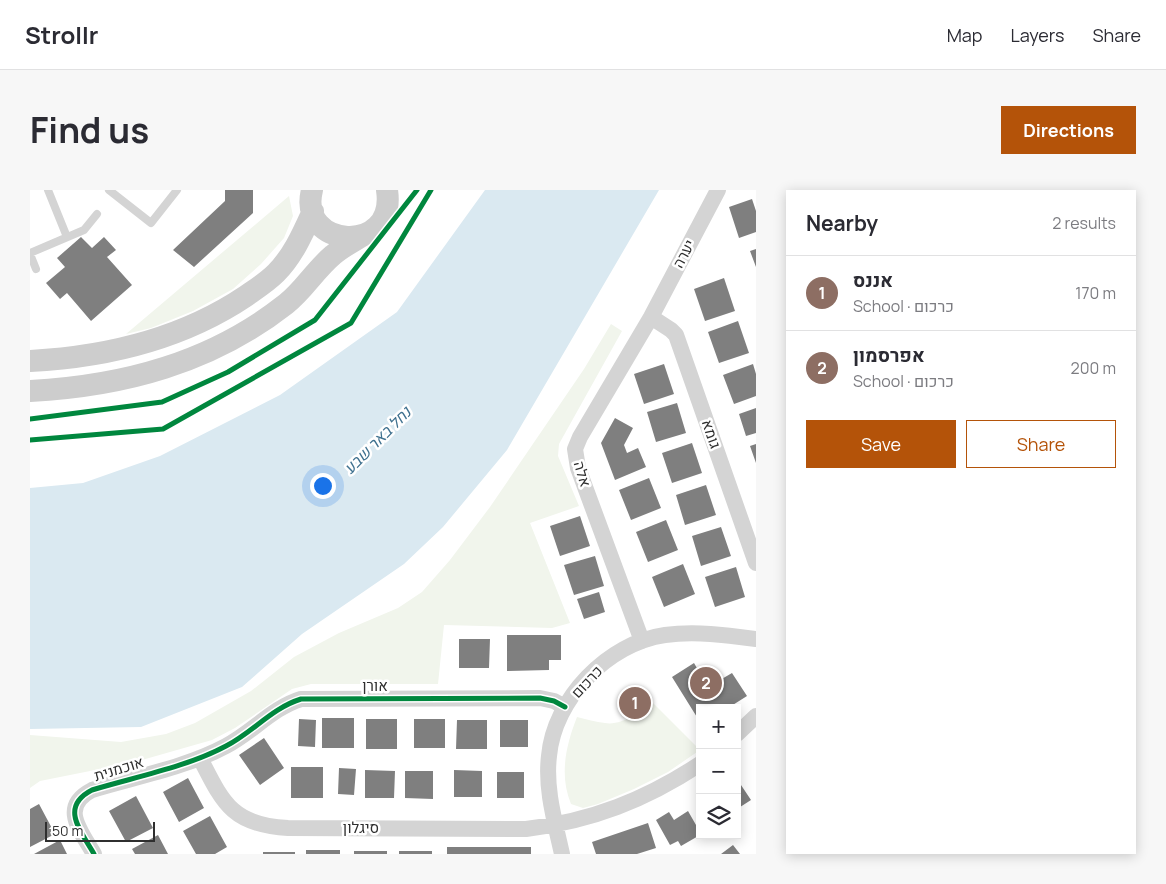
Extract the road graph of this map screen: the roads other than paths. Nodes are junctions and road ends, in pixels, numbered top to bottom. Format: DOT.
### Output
graph roads {
  1 [pos="48,190"];
  2 [pos="110,190"];
  3 [pos="177,190"];
  4 [pos="387,190"];
  5 [pos="400,190"];
  6 [pos="718,190"];
  7 [pos="312,201"];
  8 [pos="96,214"];
  9 [pos="385,215"];
  10 [pos="362,236"];
  11 [pos="67,237"];
  12 [pos="30,253"];
  13 [pos="36,269"];
  14 [pos="650,317"];
  15 [pos="30,361"];
  16 [pos="30,391"];
  17 [pos="756,563"];
  18 [pos="756,639"];
  19 [pos="642,641"];
  20 [pos="564,707"];
  21 [pos="756,716"];
  22 [pos="741,730"];
  23 [pos="200,758"];
  24 [pos="696,767"];
  25 [pos="556,825"];
  26 [pos="94,854"];
  27 [pos="562,854"];
  1 -- 11 [label="lane"];
  2 -- 3 [label="lane"];
  4 -- 9 [label="main road"];
  5 -- 9 [label="main road"];
  6 -- 14 [label="street, יערה"];
  7 -- 10 [label="main road"];
  7 -- 15 [label="main road"];
  8 -- 11 [label="lane"];
  9 -- 10 [label="main road"];
  10 -- 16 [label="main road"];
  11 -- 12 [label="lane"];
  12 -- 13 [label="lane"];
  14 -- 17 [label="street, גומא"];
  14 -- 19 [label="street, אלה"];
  18 -- 19 [label="street, כרכום"];
  19 -- 20 [label="street, כרכום"];
  20 -- 23 [label="street, אורן"];
  20 -- 25 [label="street, כרכום"];
  21 -- 22 [label="street"];
  23 -- 25 [label="street, סיגלון"];
  23 -- 26 [label="street, אוכמנית"];
  24 -- 25 [label="street, סיגלון"];
  25 -- 27 [label="street, כרכום"];
}
